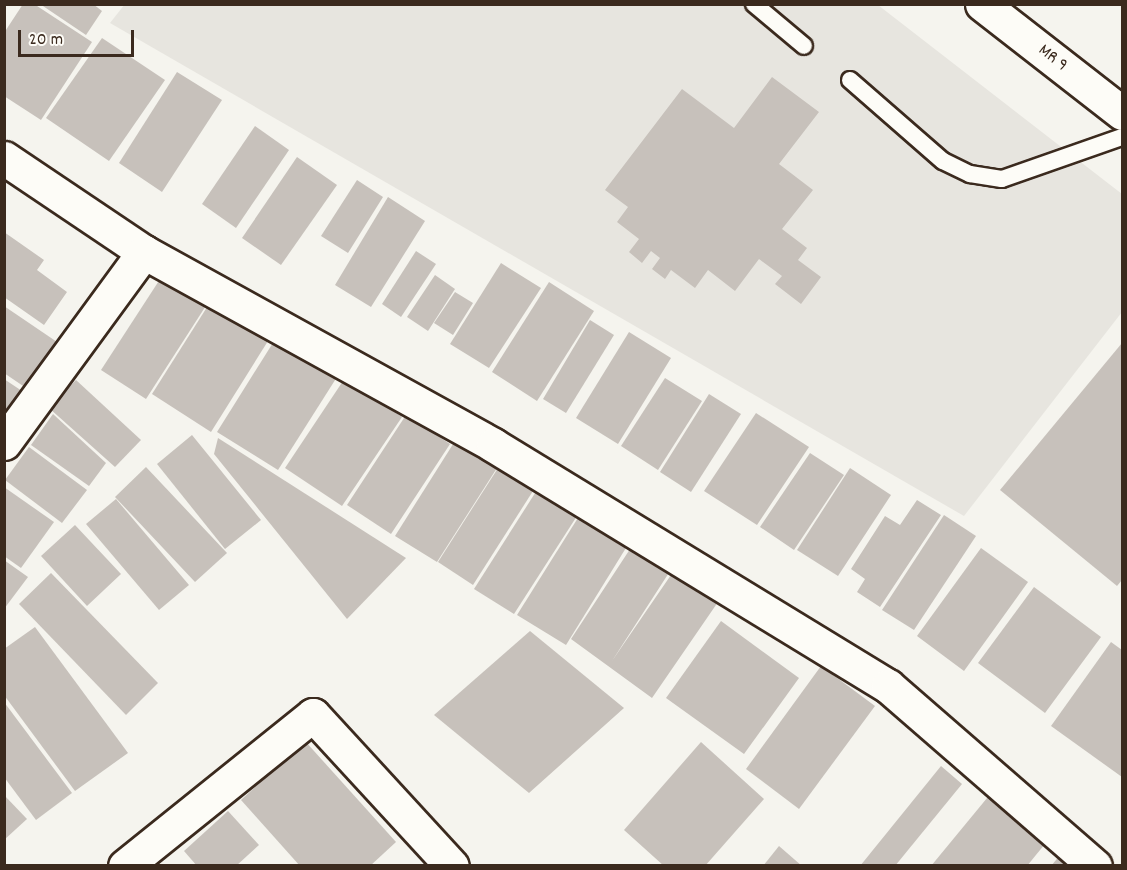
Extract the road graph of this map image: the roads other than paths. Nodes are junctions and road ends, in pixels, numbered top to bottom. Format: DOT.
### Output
graph roads {
  1 [pos="754,4"];
  2 [pos="982,4"];
  3 [pos="804,46"];
  4 [pos="850,80"];
  5 [pos="1122,113"];
  6 [pos="1122,137"];
  7 [pos="4,158"];
  8 [pos="144,252"];
  9 [pos="4,443"];
  10 [pos="125,866"];
  11 [pos="452,866"];
  12 [pos="1095,866"];
  1 -- 3 [label="lane"];
  2 -- 5 [label="street, MR 9"];
  4 -- 6 [label="lane"];
  7 -- 8 [label="street"];
  8 -- 9 [label="street"];
  8 -- 12 [label="street"];
  10 -- 11 [label="street"];
}
